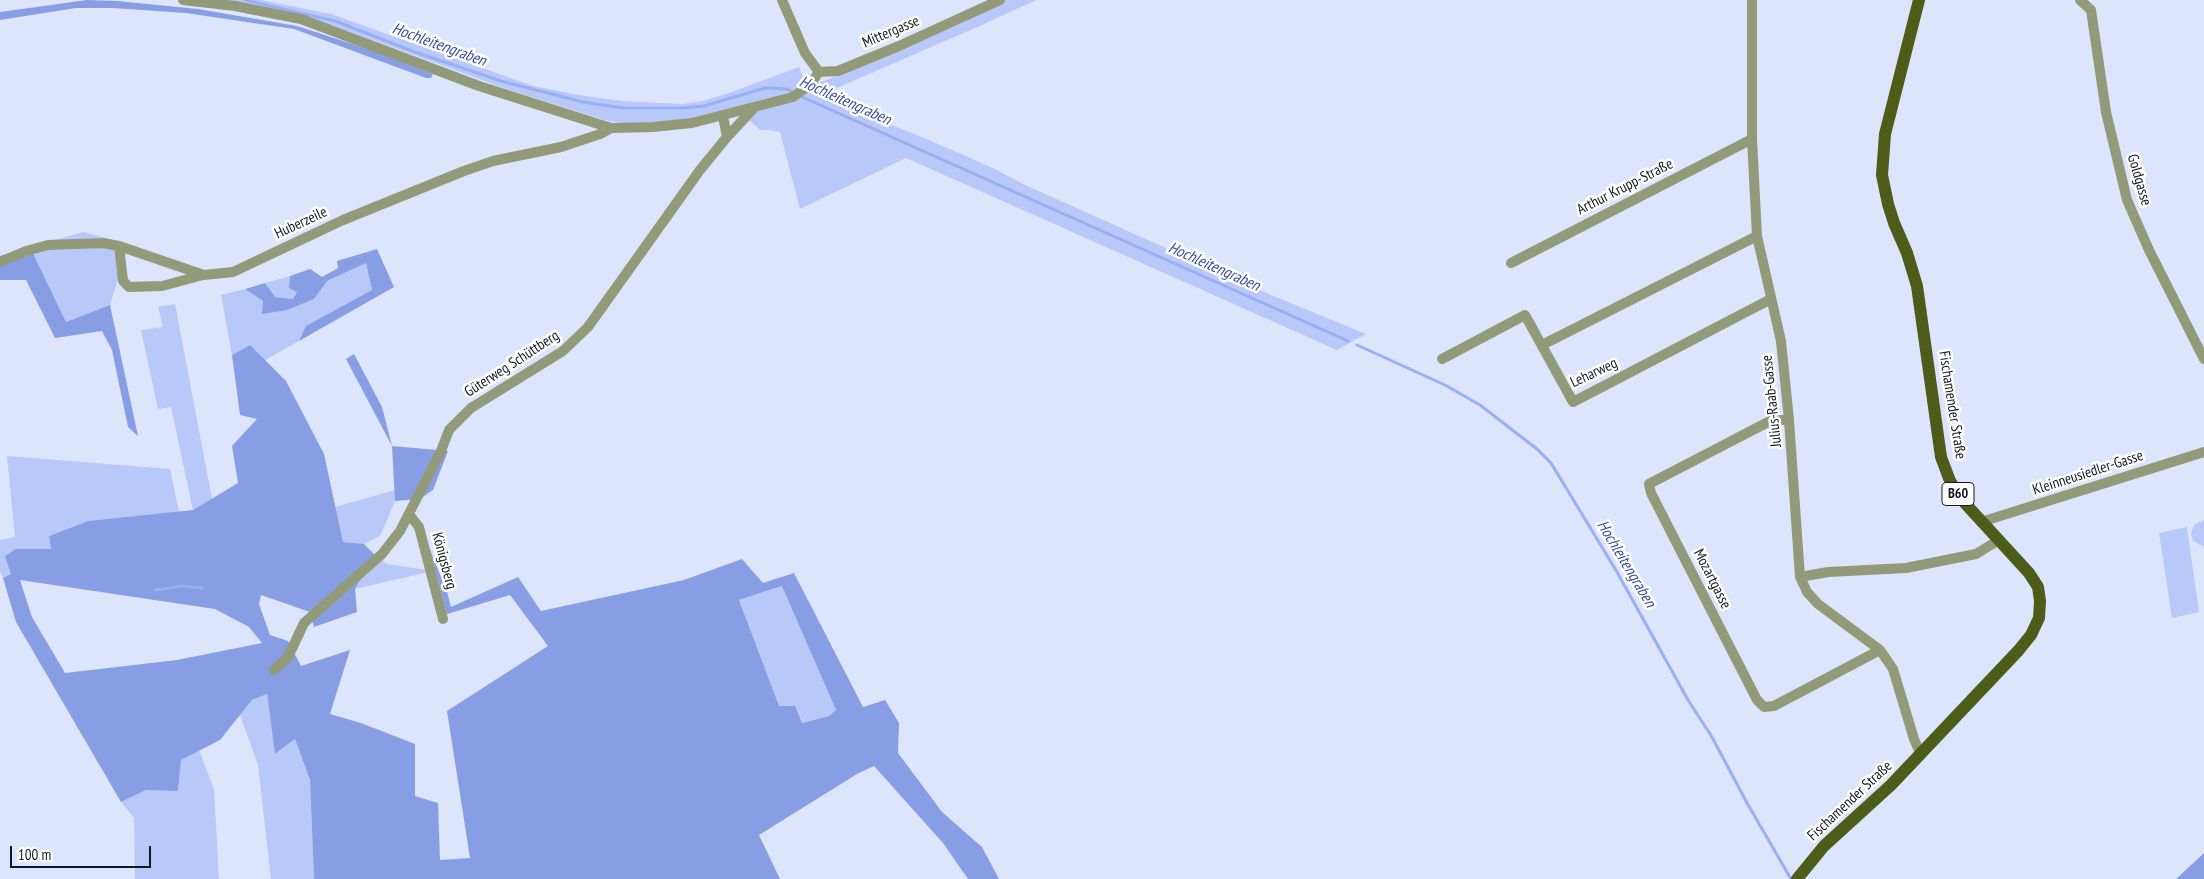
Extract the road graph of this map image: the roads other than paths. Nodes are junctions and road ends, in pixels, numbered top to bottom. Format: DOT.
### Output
graph roads {
  1 [pos="183,0"];
  2 [pos="782,0"];
  3 [pos="1000,0"];
  4 [pos="1752,0"];
  5 [pos="1919,0"];
  6 [pos="2080,0"];
  7 [pos="819,72"];
  8 [pos="755,107"];
  9 [pos="724,116"];
  10 [pos="611,128"];
  11 [pos="727,137"];
  12 [pos="1752,139"];
  13 [pos="1757,236"];
  14 [pos="119,246"];
  15 [pos="0,262"];
  16 [pos="1511,263"];
  17 [pos="204,275"];
  18 [pos="1771,299"];
  19 [pos="1542,345"];
  20 [pos="1442,358"];
  21 [pos="2204,359"];
  22 [pos="1789,420"];
  23 [pos="2204,452"];
  24 [pos="409,514"];
  25 [pos="1981,522"];
  26 [pos="1999,540"];
  27 [pos="1800,577"];
  28 [pos="444,619"];
  29 [pos="1880,650"];
  30 [pos="274,670"];
  31 [pos="1921,755"];
  32 [pos="1798,878"];
  1 -- 10 [label="street"];
  2 -- 7 [label="street"];
  3 -- 7 [label="street, Mittergasse"];
  4 -- 12 [label="street, Julius-Raab-Gasse"];
  5 -- 25 [label="main road, Fischamender Straße / B60"];
  6 -- 21 [label="street, Goldgasse"];
  7 -- 8 [label="street"];
  8 -- 9 [label="street"];
  8 -- 11 [label="street, Güterweg Schüttberg"];
  9 -- 10 [label="street"];
  9 -- 11 [label="street"];
  10 -- 17 [label="street, Huberzeile"];
  11 -- 24 [label="street, Güterweg Schüttberg"];
  12 -- 13 [label="street, Julius-Raab-Gasse"];
  12 -- 16 [label="street, Arthur Krupp-Straße"];
  13 -- 18 [label="street, Julius-Raab-Gasse"];
  13 -- 19 [label="street"];
  14 -- 15 [label="street, Huberzeile"];
  14 -- 17 [label="street, Huberzeile"];
  14 -- 17 [label="street"];
  18 -- 19 [label="street, Leharweg"];
  18 -- 22 [label="street, Julius-Raab-Gasse"];
  19 -- 20 [label="street, Leharweg"];
  22 -- 27 [label="street, Julius-Raab-Gasse"];
  22 -- 29 [label="street, Mozartgasse"];
  23 -- 25 [label="street, Kleinneusiedler-Gasse"];
  24 -- 28 [label="street, Königsberg"];
  24 -- 30 [label="street, Güterweg Schüttberg"];
  25 -- 26 [label="main road, Fischamender Straße / B60"];
  26 -- 27 [label="street"];
  26 -- 31 [label="main road, Fischamender Straße / B60"];
  27 -- 29 [label="street, Julius-Raab-Gasse"];
  29 -- 31 [label="street, Julius-Raab-Gasse"];
  31 -- 32 [label="main road, Fischamender Straße / B60"];
}
